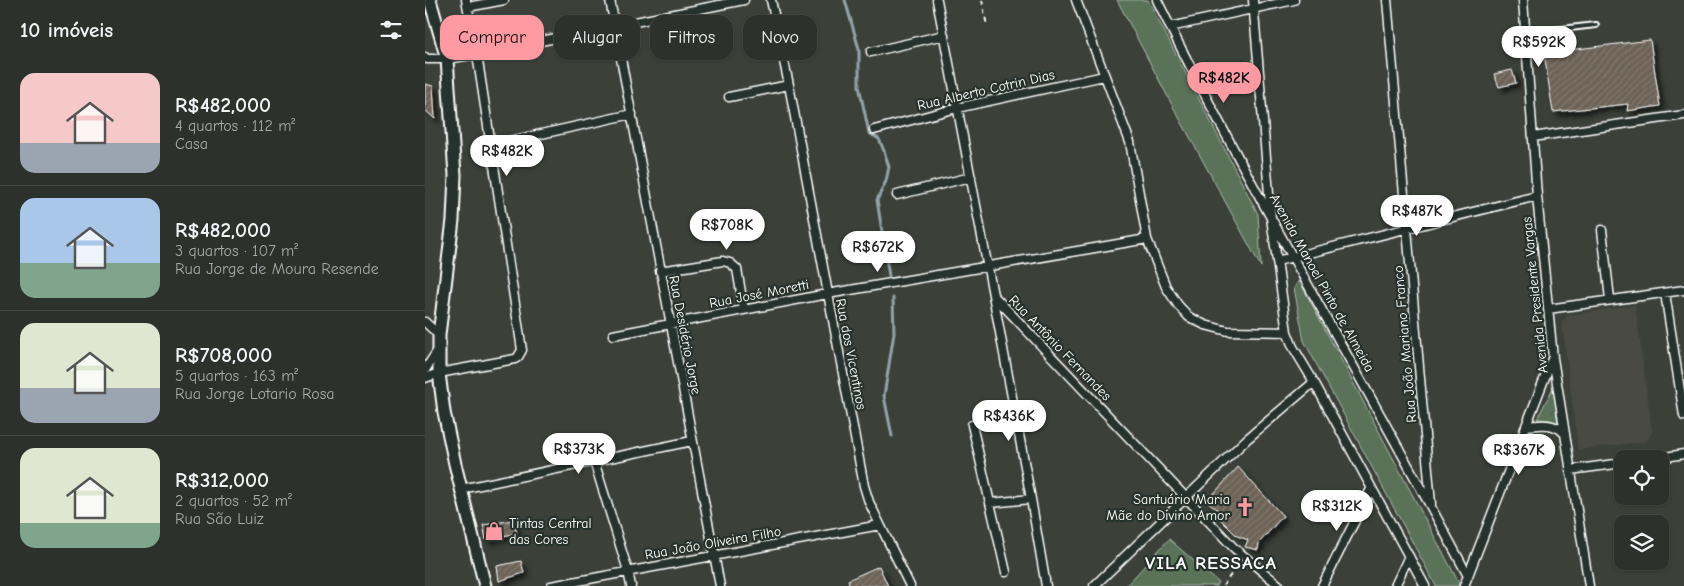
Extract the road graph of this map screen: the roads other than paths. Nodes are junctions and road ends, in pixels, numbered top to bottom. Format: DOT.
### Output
graph roads {
  1 [pos="430,0"];
  2 [pos="504,0"];
  3 [pos="610,0"];
  4 [pos="744,0"];
  5 [pos="771,0"];
  6 [pos="937,0"];
  7 [pos="1076,0"];
  8 [pos="1157,0"];
  9 [pos="1294,0"];
  10 [pos="1387,0"];
  11 [pos="1523,0"];
  12 [pos="467,4"];
  13 [pos="1253,4"];
  14 [pos="613,15"];
  15 [pos="640,22"];
  16 [pos="1596,25"];
  17 [pos="1170,27"];
  18 [pos="1526,33"];
  19 [pos="440,35"];
  20 [pos="944,35"];
  21 [pos="871,52"];
  22 [pos="426,59"];
  23 [pos="440,59"];
  24 [pos="447,60"];
  25 [pos="478,60"];
  26 [pos="621,60"];
  27 [pos="1104,76"];
  28 [pos="789,85"];
  29 [pos="729,97"];
  30 [pos="957,108"];
  31 [pos="632,114"];
  32 [pos="1684,115"];
  33 [pos="874,130"];
  34 [pos="1533,137"];
  35 [pos="491,144"];
  36 [pos="971,177"];
  37 [pos="897,195"];
  38 [pos="1537,196"];
  39 [pos="1271,218"];
  40 [pos="1408,228"];
  41 [pos="1602,230"];
  42 [pos="1147,239"];
  43 [pos="1293,257"];
  44 [pos="1277,261"];
  45 [pos="987,266"];
  46 [pos="660,271"];
  47 [pos="1684,290"];
  48 [pos="827,294"];
  49 [pos="1665,294"];
  50 [pos="993,295"];
  51 [pos="1610,299"];
  52 [pos="1548,309"];
  53 [pos="744,310"];
  54 [pos="425,322"];
  55 [pos="671,324"];
  56 [pos="1287,332"];
  57 [pos="439,335"];
  58 [pos="613,335"];
  59 [pos="438,350"];
  60 [pos="1553,358"];
  61 [pos="425,370"];
  62 [pos="439,373"];
  63 [pos="425,378"];
  64 [pos="1313,382"];
  65 [pos="1684,416"];
  66 [pos="972,425"];
  67 [pos="1526,426"];
  68 [pos="1563,432"];
  69 [pos="692,441"];
  70 [pos="1684,454"];
  71 [pos="1669,456"];
  72 [pos="594,461"];
  73 [pos="1614,464"];
  74 [pos="1570,470"];
  75 [pos="461,489"];
  76 [pos="1371,489"];
  77 [pos="1186,498"];
  78 [pos="1031,499"];
  79 [pos="990,503"];
  80 [pos="1431,506"];
  81 [pos="880,525"];
  82 [pos="715,555"];
  83 [pos="1409,556"];
  84 [pos="628,571"];
  85 [pos="1006,572"];
  86 [pos="1468,576"];
  87 [pos="485,586"];
  88 [pos="551,586"];
  89 [pos="631,586"];
  90 [pos="720,586"];
  91 [pos="910,586"];
  92 [pos="1045,586"];
  93 [pos="1094,586"];
  94 [pos="1280,586"];
  95 [pos="1322,586"];
  96 [pos="1395,586"];
  97 [pos="1425,586"];
  98 [pos="1464,586"];
  99 [pos="1589,586"];
  1 -- 19 [label="main road"];
  2 -- 12 [label="street"];
  3 -- 14 [label="street, Rua Desidério Jorge"];
  4 -- 15 [label="street"];
  5 -- 28 [label="street, Rua dos Vicentinos"];
  6 -- 20 [label="street, Rua Antônio Fernandes"];
  7 -- 27 [label="street"];
  8 -- 17 [label="street, Avenida Manoel Pinto de Almeida"];
  9 -- 13 [label="street"];
  10 -- 40 [label="street, Rua João Mariano Franco"];
  11 -- 18 [label="street, Avenida Presidente Vargas"];
  13 -- 17 [label="street"];
  13 -- 39 [label="street"];
  16 -- 18 [label="lane"];
  17 -- 39 [label="street, Avenida Manoel Pinto de Almeida"];
  18 -- 34 [label="street, Avenida Presidente Vargas"];
  20 -- 21 [label="street"];
  20 -- 30 [label="street, Rua Antônio Fernandes"];
  22 -- 23 [label="street"];
  24 -- 57 [label="main road"];
  25 -- 35 [label="street"];
  26 -- 31 [label="street, Rua Desidério Jorge"];
  27 -- 30 [label="street, Rua Alberto Cotrin Dias"];
  27 -- 42 [label="street"];
  28 -- 29 [label="street"];
  28 -- 48 [label="street, Rua dos Vicentinos"];
  30 -- 33 [label="street, Rua Alberto Cotrin Dias"];
  30 -- 36 [label="street, Rua Antônio Fernandes"];
  31 -- 35 [label="street"];
  31 -- 46 [label="street, Rua Desidério Jorge"];
  32 -- 34 [label="street"];
  34 -- 38 [label="street, Avenida Presidente Vargas"];
  35 -- 62 [label="street"];
  36 -- 37 [label="street"];
  36 -- 45 [label="street, Rua Antônio Fernandes"];
  38 -- 40 [label="street"];
  38 -- 52 [label="street, Avenida Presidente Vargas"];
  39 -- 43 [label="street, Avenida Manoel Pinto de Almeida"];
  39 -- 44 [label="street"];
  40 -- 43 [label="street"];
  40 -- 80 [label="street, Rua João Mariano Franco"];
  41 -- 51 [label="street"];
  42 -- 45 [label="street, Rua José Moretti"];
  42 -- 56 [label="street"];
  43 -- 44 [label="street"];
  43 -- 80 [label="street, Avenida Manoel Pinto de Almeida"];
  44 -- 56 [label="street"];
  45 -- 48 [label="street, Rua José Moretti"];
  45 -- 50 [label="street, Rua Antônio Fernandes"];
  46 -- 53 [label="street"];
  46 -- 55 [label="street, Rua Desidério Jorge"];
  47 -- 49 [label="street"];
  48 -- 53 [label="street, Rua José Moretti"];
  48 -- 81 [label="street, Rua dos Vicentinos"];
  49 -- 51 [label="street"];
  49 -- 65 [label="street"];
  50 -- 77 [label="street, Rua Antônio Fernandes"];
  50 -- 78 [label="street"];
  51 -- 52 [label="street"];
  52 -- 60 [label="street, Avenida Presidente Vargas"];
  53 -- 55 [label="street, Rua José Moretti"];
  54 -- 57 [label="street"];
  55 -- 58 [label="street, Rua José Moretti"];
  55 -- 69 [label="street, Rua Desidério Jorge"];
  56 -- 64 [label="street"];
  57 -- 59 [label="main road"];
  59 -- 61 [label="street"];
  59 -- 62 [label="main road"];
  60 -- 67 [label="street"];
  60 -- 68 [label="street, Avenida Presidente Vargas"];
  62 -- 63 [label="street"];
  62 -- 75 [label="main road"];
  64 -- 76 [label="street"];
  64 -- 77 [label="street"];
  66 -- 79 [label="street"];
  67 -- 68 [label="street"];
  67 -- 86 [label="street"];
  68 -- 74 [label="street, Avenida Presidente Vargas"];
  69 -- 72 [label="street"];
  69 -- 82 [label="street, Rua Desidério Jorge"];
  70 -- 71 [label="street"];
  72 -- 75 [label="street"];
  72 -- 84 [label="street"];
  73 -- 74 [label="street"];
  74 -- 99 [label="street, Avenida Presidente Vargas"];
  75 -- 87 [label="main road"];
  76 -- 83 [label="street"];
  76 -- 95 [label="street"];
  77 -- 93 [label="street"];
  77 -- 94 [label="street, Rua Antônio Fernandes"];
  78 -- 79 [label="street"];
  78 -- 92 [label="street"];
  79 -- 85 [label="street"];
  80 -- 86 [label="street, Avenida Manoel Pinto de Almeida"];
  81 -- 82 [label="street, Rua João Oliveira Filho"];
  81 -- 91 [label="street, Rua dos Vicentinos"];
  82 -- 84 [label="street, Rua João Oliveira Filho"];
  82 -- 90 [label="street, Rua Desidério Jorge"];
  83 -- 96 [label="street"];
  83 -- 97 [label="street"];
  84 -- 88 [label="street, Rua João Oliveira Filho"];
  84 -- 89 [label="street"];
  86 -- 98 [label="street"];
}
